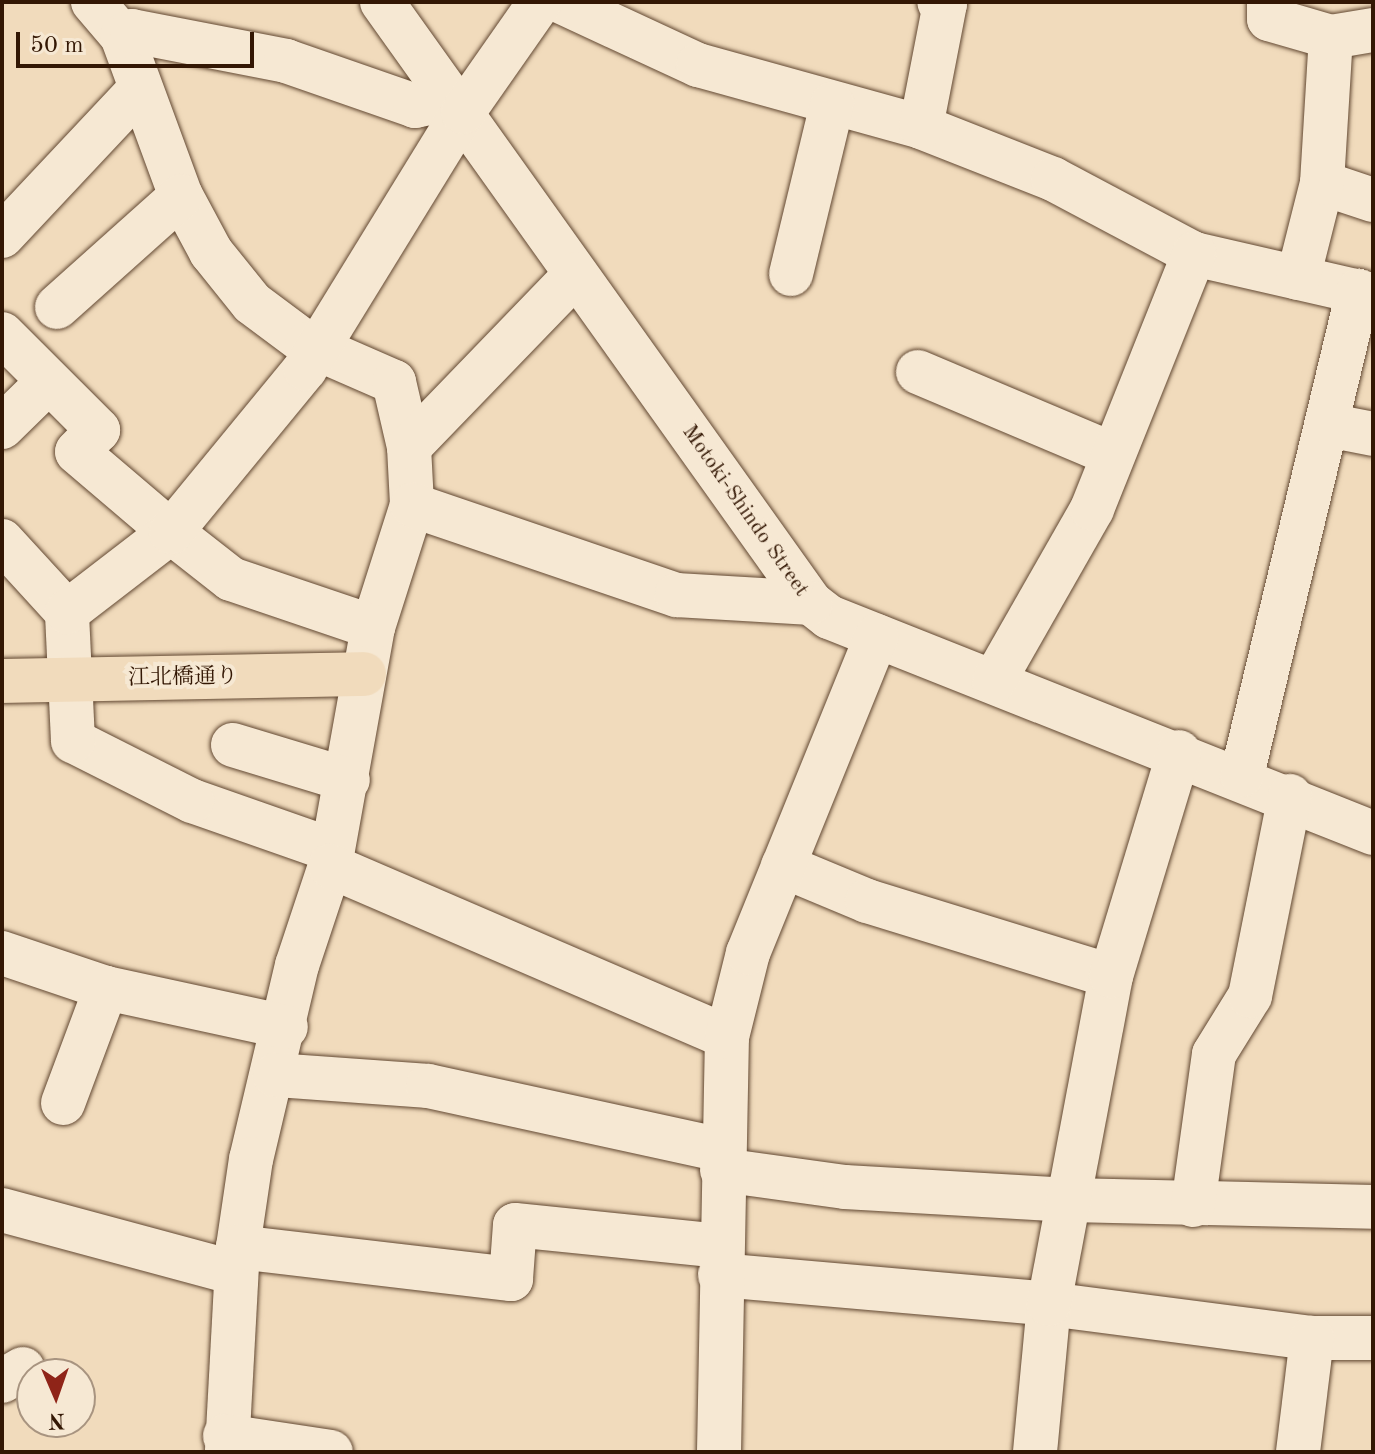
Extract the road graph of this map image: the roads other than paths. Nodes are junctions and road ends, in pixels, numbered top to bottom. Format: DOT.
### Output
graph roads {
  1 [pos="93,2"];
  2 [pos="382,2"];
  3 [pos="540,2"];
  4 [pos="562,2"];
  5 [pos="939,2"];
  6 [pos="1269,2"];
  7 [pos="1373,30"];
  8 [pos="122,36"];
  9 [pos="1331,37"];
  10 [pos="140,89"];
  11 [pos="832,104"];
  12 [pos="458,105"];
  13 [pos="921,127"];
  14 [pos="1322,183"];
  15 [pos="181,196"];
  16 [pos="1373,200"];
  17 [pos="2,236"];
  18 [pos="1194,254"];
  19 [pos="576,274"];
  20 [pos="791,274"];
  21 [pos="1298,278"];
  22 [pos="1366,293"];
  23 [pos="57,307"];
  24 [pos="2,334"];
  25 [pos="320,346"];
  26 [pos="918,372"];
  27 [pos="48,382"];
  28 [pos="1327,425"];
  29 [pos="2,427"];
  30 [pos="1373,434"];
  31 [pos="409,447"];
  32 [pos="1112,454"];
  33 [pos="412,505"];
  34 [pos="171,532"];
  35 [pos="2,541"];
  36 [pos="811,603"];
  37 [pos="67,612"];
  38 [pos="373,627"];
  39 [pos="877,636"];
  40 [pos="364,674"];
  41 [pos="66,679"];
  42 [pos="2,681"];
  43 [pos="994,681"];
  44 [pos="233,745"];
  45 [pos="1179,752"];
  46 [pos="1242,775"];
  47 [pos="348,780"];
  48 [pos="1290,796"];
  49 [pos="1372,828"];
  50 [pos="331,858"];
  51 [pos="783,866"];
  52 [pos="2,953"];
  53 [pos="1111,976"];
  54 [pos="106,988"];
  55 [pos="286,1027"];
  56 [pos="727,1037"];
  57 [pos="275,1075"];
  58 [pos="63,1103"];
  59 [pos="722,1160"];
  60 [pos="1070,1200"];
  61 [pos="1193,1205"];
  62 [pos="1373,1207"];
  63 [pos="2,1210"];
  64 [pos="237,1260"];
  65 [pos="721,1261"];
  66 [pos="1049,1304"];
  67 [pos="1312,1338"];
  68 [pos="1373,1338"];
  69 [pos="226,1444"];
  70 [pos="331,1452"];
  71 [pos="719,1452"];
  72 [pos="1035,1452"];
  73 [pos="1298,1452"];
  1 -- 8 [label="street"];
  2 -- 12 [label="street, Motoki-Shindo Street"];
  3 -- 12 [label="street"];
  4 -- 11 [label="street"];
  5 -- 13 [label="street"];
  6 -- 9 [label="street"];
  7 -- 9 [label="street"];
  8 -- 10 [label="street"];
  8 -- 12 [label="street"];
  9 -- 14 [label="street"];
  10 -- 15 [label="street"];
  10 -- 17 [label="street"];
  11 -- 13 [label="street"];
  11 -- 20 [label="street"];
  12 -- 19 [label="street, Motoki-Shindo Street"];
  12 -- 25 [label="street"];
  13 -- 18 [label="street"];
  14 -- 16 [label="street"];
  14 -- 21 [label="street"];
  15 -- 23 [label="street"];
  15 -- 25 [label="street"];
  18 -- 21 [label="street"];
  18 -- 32 [label="street"];
  19 -- 31 [label="street"];
  19 -- 36 [label="street, Motoki-Shindo Street"];
  21 -- 22 [label="street"];
  22 -- 28 [label="street"];
  24 -- 27 [label="street"];
  25 -- 31 [label="street"];
  25 -- 34 [label="street"];
  26 -- 32 [label="street"];
  27 -- 29 [label="street"];
  27 -- 34 [label="street"];
  28 -- 30 [label="street"];
  28 -- 46 [label="street"];
  31 -- 33 [label="street"];
  32 -- 43 [label="street"];
  33 -- 36 [label="street"];
  33 -- 38 [label="street"];
  34 -- 37 [label="street"];
  34 -- 38 [label="street"];
  35 -- 37 [label="street"];
  36 -- 39 [label="street, Motoki-Shindo Street"];
  37 -- 41 [label="street"];
  38 -- 40 [label="street"];
  39 -- 43 [label="street, Motoki-Shindo Street"];
  39 -- 51 [label="street"];
  40 -- 41 [label="main road, 江北橋通り"];
  40 -- 47 [label="street"];
  41 -- 42 [label="main road, 江北橋通り"];
  41 -- 50 [label="street"];
  43 -- 45 [label="street, Motoki-Shindo Street"];
  44 -- 47 [label="street"];
  45 -- 46 [label="street, Motoki-Shindo Street"];
  45 -- 53 [label="street"];
  46 -- 48 [label="street, Motoki-Shindo Street"];
  47 -- 50 [label="street"];
  48 -- 49 [label="street, Motoki-Shindo Street"];
  48 -- 61 [label="street"];
  50 -- 55 [label="street"];
  50 -- 56 [label="street"];
  51 -- 53 [label="street"];
  51 -- 56 [label="street"];
  52 -- 54 [label="street"];
  53 -- 60 [label="street"];
  54 -- 55 [label="street"];
  54 -- 58 [label="street"];
  55 -- 57 [label="street"];
  56 -- 59 [label="street"];
  57 -- 59 [label="street"];
  57 -- 64 [label="street"];
  59 -- 60 [label="street"];
  59 -- 65 [label="street"];
  60 -- 61 [label="street"];
  60 -- 66 [label="street"];
  61 -- 62 [label="street"];
  63 -- 64 [label="street"];
  64 -- 65 [label="street"];
  64 -- 69 [label="street"];
  65 -- 66 [label="street"];
  65 -- 71 [label="street"];
  66 -- 67 [label="street"];
  66 -- 72 [label="street"];
  67 -- 68 [label="street"];
  67 -- 73 [label="street"];
  69 -- 70 [label="street"];
}
